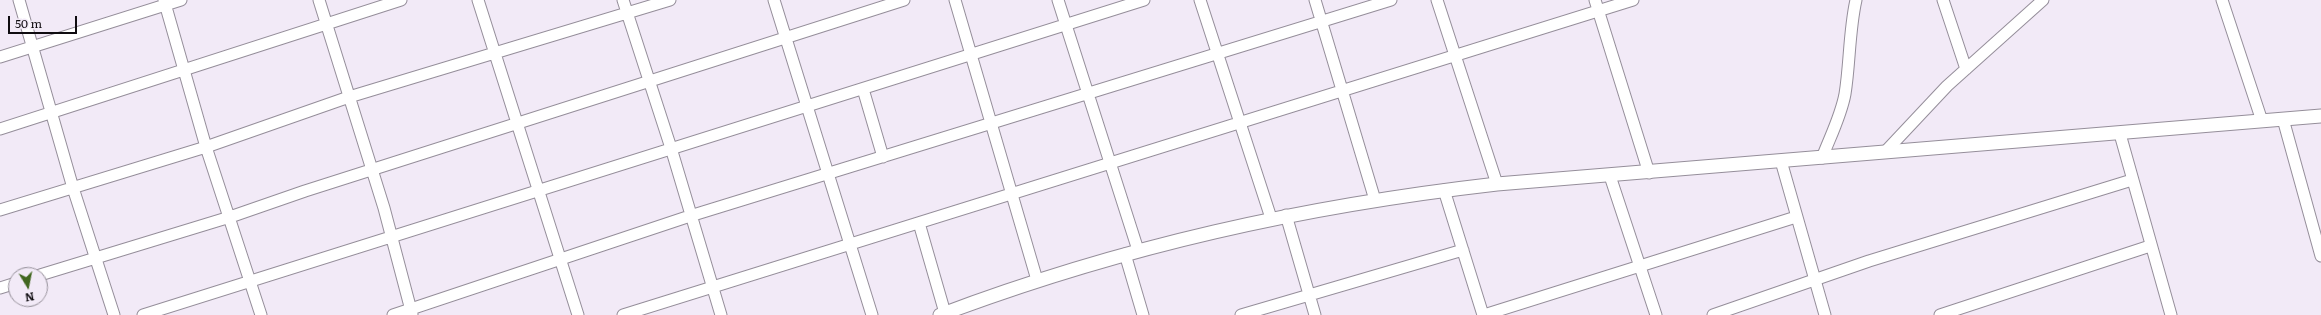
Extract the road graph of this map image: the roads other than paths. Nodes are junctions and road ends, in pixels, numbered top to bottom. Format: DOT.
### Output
graph roads {
  1 [pos="19,0"];
  2 [pos="181,0"];
  3 [pos="319,0"];
  4 [pos="401,0"];
  5 [pos="478,0"];
  6 [pos="623,0"];
  7 [pos="670,0"];
  8 [pos="774,0"];
  9 [pos="904,0"];
  10 [pos="955,0"];
  11 [pos="1058,0"];
  12 [pos="1144,0"];
  13 [pos="1200,0"];
  14 [pos="1315,0"];
  15 [pos="1391,0"];
  16 [pos="1437,0"];
  17 [pos="1633,0"];
  18 [pos="1856,0"];
  19 [pos="1943,0"];
  20 [pos="2043,0"];
  21 [pos="2222,0"];
  22 [pos="164,3"];
  23 [pos="1596,5"];
  24 [pos="627,13"];
  25 [pos="1321,22"];
  26 [pos="326,23"];
  27 [pos="1066,25"];
  28 [pos="787,38"];
  29 [pos="33,47"];
  30 [pos="1216,52"];
  31 [pos="494,54"];
  32 [pos="1454,54"];
  33 [pos="970,55"];
  34 [pos="0,57"];
  35 [pos="1966,69"];
  36 [pos="183,70"];
  37 [pos="650,82"];
  38 [pos="862,89"];
  39 [pos="1342,90"];
  40 [pos="1088,93"];
  41 [pos="349,97"];
  42 [pos="808,106"];
  43 [pos="51,112"];
  44 [pos="2321,116"];
  45 [pos="2283,119"];
  46 [pos="2262,121"];
  47 [pos="518,124"];
  48 [pos="990,124"];
  49 [pos="1240,124"];
  50 [pos="0,129"];
  51 [pos="2120,134"];
  52 [pos="206,147"];
  53 [pos="671,148"];
  54 [pos="1885,152"];
  55 [pos="883,157"];
  56 [pos="1822,158"];
  57 [pos="1781,161"];
  58 [pos="1110,164"];
  59 [pos="372,171"];
  60 [pos="1649,173"];
  61 [pos="828,174"];
  62 [pos="1610,176"];
  63 [pos="2132,180"];
  64 [pos="1497,184"];
  65 [pos="73,188"];
  66 [pos="540,189"];
  67 [pos="1444,190"];
  68 [pos="1011,194"];
  69 [pos="1375,200"];
  70 [pos="0,210"];
  71 [pos="1286,215"];
  72 [pos="690,216"];
  73 [pos="230,217"];
  74 [pos="1796,217"];
  75 [pos="1271,218"];
  76 [pos="919,223"];
  77 [pos="392,236"];
  78 [pos="850,245"];
  79 [pos="2150,246"];
  80 [pos="1138,250"];
  81 [pos="1463,250"];
  82 [pos="1124,254"];
  83 [pos="2321,256"];
  84 [pos="96,258"];
  85 [pos="560,259"];
  86 [pos="1641,265"];
  87 [pos="48,273"];
  88 [pos="1037,280"];
  89 [pos="1814,280"];
  90 [pos="251,281"];
  91 [pos="712,286"];
  92 [pos="1309,295"];
  93 [pos="412,312"];
  94 [pos="942,314"];
  95 [pos="114,315"];
  96 [pos="143,315"];
  97 [pos="261,315"];
  98 [pos="393,315"];
  99 [pos="578,315"];
  100 [pos="623,315"];
  101 [pos="721,315"];
  102 [pos="872,315"];
  103 [pos="1143,315"];
  104 [pos="1241,315"];
  105 [pos="1315,315"];
  106 [pos="1483,315"];
  107 [pos="1656,315"];
  108 [pos="1713,315"];
  109 [pos="1824,315"];
  110 [pos="1940,315"];
  111 [pos="2170,315"];
  1 -- 29 [label="street"];
  2 -- 22 [label="street"];
  3 -- 26 [label="street"];
  4 -- 26 [label="street"];
  5 -- 31 [label="street"];
  6 -- 24 [label="street"];
  7 -- 24 [label="street"];
  8 -- 28 [label="street"];
  9 -- 28 [label="street"];
  10 -- 33 [label="street"];
  11 -- 27 [label="street"];
  12 -- 27 [label="street"];
  13 -- 30 [label="street"];
  14 -- 25 [label="street"];
  15 -- 25 [label="street"];
  16 -- 32 [label="street"];
  17 -- 23 [label="street"];
  18 -- 56 [label="street"];
  19 -- 35 [label="street"];
  20 -- 35 [label="street"];
  21 -- 46 [label="street"];
  22 -- 29 [label="street"];
  22 -- 36 [label="street"];
  23 -- 32 [label="street"];
  23 -- 60 [label="street"];
  24 -- 31 [label="street"];
  24 -- 37 [label="street"];
  25 -- 30 [label="street"];
  25 -- 39 [label="street"];
  26 -- 36 [label="street"];
  26 -- 41 [label="street"];
  27 -- 33 [label="street"];
  27 -- 40 [label="street"];
  28 -- 37 [label="street"];
  28 -- 42 [label="street"];
  29 -- 34 [label="street"];
  29 -- 43 [label="street"];
  30 -- 40 [label="street"];
  30 -- 49 [label="street"];
  31 -- 41 [label="street"];
  31 -- 47 [label="street"];
  32 -- 39 [label="street"];
  32 -- 64 [label="street"];
  33 -- 38 [label="street"];
  33 -- 48 [label="street"];
  35 -- 54 [label="street"];
  36 -- 43 [label="street"];
  36 -- 52 [label="street"];
  37 -- 47 [label="street"];
  37 -- 53 [label="street"];
  38 -- 42 [label="street"];
  38 -- 55 [label="street"];
  39 -- 49 [label="street"];
  39 -- 69 [label="street"];
  40 -- 48 [label="street"];
  40 -- 58 [label="street"];
  41 -- 52 [label="street"];
  41 -- 59 [label="street"];
  42 -- 53 [label="street"];
  42 -- 61 [label="street"];
  43 -- 50 [label="street"];
  43 -- 65 [label="street"];
  44 -- 45 [label="main road"];
  45 -- 46 [label="main road"];
  45 -- 83 [label="street"];
  46 -- 51 [label="main road"];
  47 -- 59 [label="street"];
  47 -- 66 [label="street"];
  48 -- 55 [label="street"];
  48 -- 68 [label="street"];
  49 -- 58 [label="street"];
  49 -- 75 [label="street"];
  51 -- 54 [label="main road"];
  51 -- 63 [label="street"];
  52 -- 65 [label="street"];
  52 -- 73 [label="street"];
  53 -- 66 [label="street"];
  53 -- 72 [label="street"];
  54 -- 56 [label="main road"];
  55 -- 61 [label="street"];
  56 -- 57 [label="main road"];
  57 -- 60 [label="main road"];
  57 -- 74 [label="street"];
  58 -- 68 [label="street"];
  58 -- 80 [label="street"];
  59 -- 73 [label="street"];
  59 -- 77 [label="street"];
  60 -- 62 [label="main road"];
  61 -- 72 [label="street"];
  61 -- 78 [label="street"];
  62 -- 64 [label="main road"];
  62 -- 86 [label="street"];
  63 -- 79 [label="street"];
  63 -- 89 [label="street"];
  64 -- 67 [label="main road"];
  65 -- 70 [label="street"];
  65 -- 84 [label="street"];
  66 -- 77 [label="street"];
  66 -- 85 [label="street"];
  67 -- 69 [label="main road"];
  67 -- 81 [label="street"];
  68 -- 76 [label="street"];
  68 -- 88 [label="street"];
  69 -- 71 [label="main road"];
  71 -- 75 [label="main road"];
  71 -- 92 [label="street"];
  72 -- 85 [label="street"];
  72 -- 91 [label="street"];
  73 -- 84 [label="street"];
  73 -- 90 [label="street"];
  74 -- 86 [label="street"];
  74 -- 89 [label="street"];
  75 -- 80 [label="main road"];
  76 -- 78 [label="street"];
  76 -- 94 [label="street"];
  77 -- 90 [label="street"];
  77 -- 93 [label="street"];
  78 -- 91 [label="street"];
  78 -- 102 [label="street"];
  79 -- 110 [label="street"];
  79 -- 111 [label="street"];
  80 -- 82 [label="main road"];
  81 -- 92 [label="street"];
  81 -- 106 [label="street"];
  82 -- 88 [label="main road"];
  82 -- 103 [label="street"];
  84 -- 87 [label="street"];
  84 -- 95 [label="street"];
  85 -- 93 [label="street"];
  85 -- 99 [label="street"];
  86 -- 106 [label="street"];
  86 -- 107 [label="street"];
  88 -- 94 [label="main road"];
  89 -- 108 [label="street"];
  89 -- 109 [label="street"];
  90 -- 96 [label="street"];
  90 -- 97 [label="street"];
  91 -- 100 [label="street"];
  91 -- 101 [label="street"];
  92 -- 104 [label="street"];
  92 -- 105 [label="street"];
  93 -- 98 [label="street"];
}
